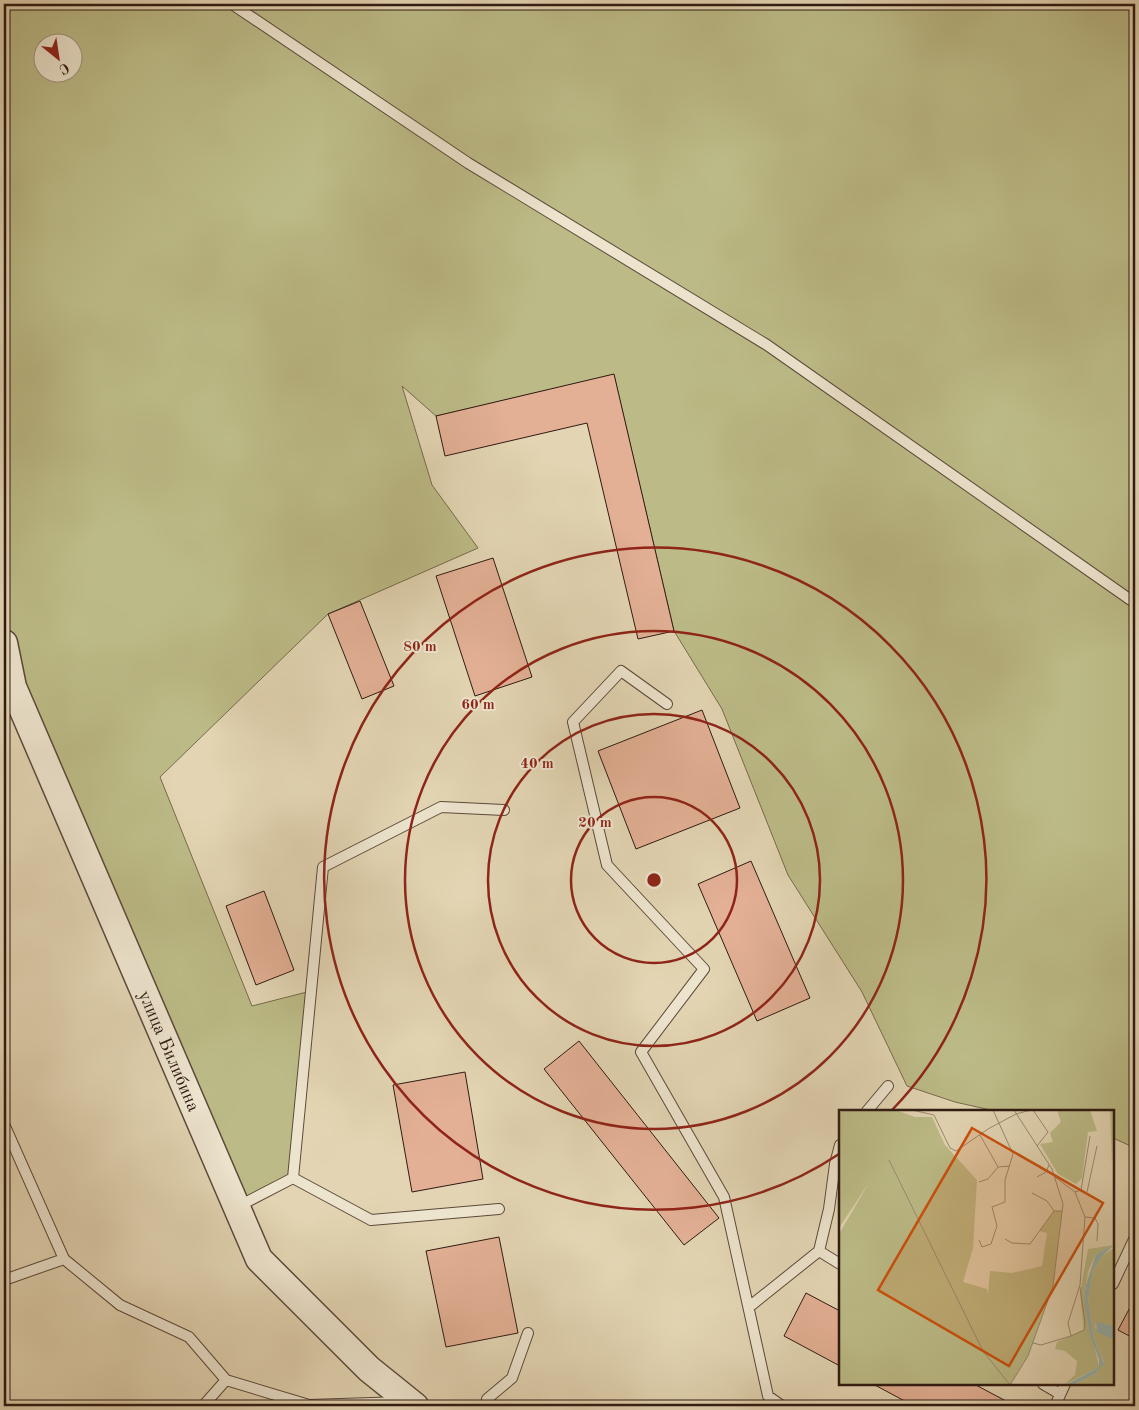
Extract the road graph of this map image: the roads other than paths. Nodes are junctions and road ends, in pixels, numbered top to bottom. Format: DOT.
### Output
graph roads {
  1 [pos="232,4"];
  2 [pos="1135,603"];
  3 [pos="4,643"];
  4 [pos="667,704"];
  5 [pos="504,810"];
  6 [pos="888,1086"];
  7 [pos="868,1110"];
  8 [pos="4,1124"];
  9 [pos="839,1149"];
  10 [pos="293,1178"];
  11 [pos="236,1207"];
  12 [pos="499,1209"];
  13 [pos="1135,1236"];
  14 [pos="819,1251"];
  15 [pos="64,1258"];
  16 [pos="839,1263"];
  17 [pos="4,1280"];
  18 [pos="1114,1282"];
  19 [pos="749,1306"];
  20 [pos="528,1333"];
  21 [pos="226,1380"];
  22 [pos="1045,1385"];
  23 [pos="1064,1385"];
  24 [pos="1060,1394"];
  25 [pos="412,1404"];
  26 [pos="202,1406"];
  27 [pos="486,1406"];
  28 [pos="782,1406"];
  29 [pos="1054,1406"];
  1 -- 2 [label="lane"];
  3 -- 11 [label="street, улица Билибина"];
  4 -- 19 [label="lane"];
  5 -- 10 [label="lane"];
  6 -- 7 [label="lane"];
  8 -- 15 [label="lane"];
  9 -- 14 [label="lane"];
  10 -- 11 [label="lane"];
  10 -- 12 [label="lane"];
  11 -- 25 [label="street, улица Билибина"];
  13 -- 18 [label="lane"];
  14 -- 16 [label="lane"];
  14 -- 19 [label="lane"];
  15 -- 17 [label="lane"];
  15 -- 21 [label="lane"];
  19 -- 28 [label="lane"];
  20 -- 27 [label="lane"];
  21 -- 25 [label="lane"];
  21 -- 26 [label="lane"];
  22 -- 24 [label="lane"];
  23 -- 24 [label="lane"];
  24 -- 29 [label="lane"];
}
